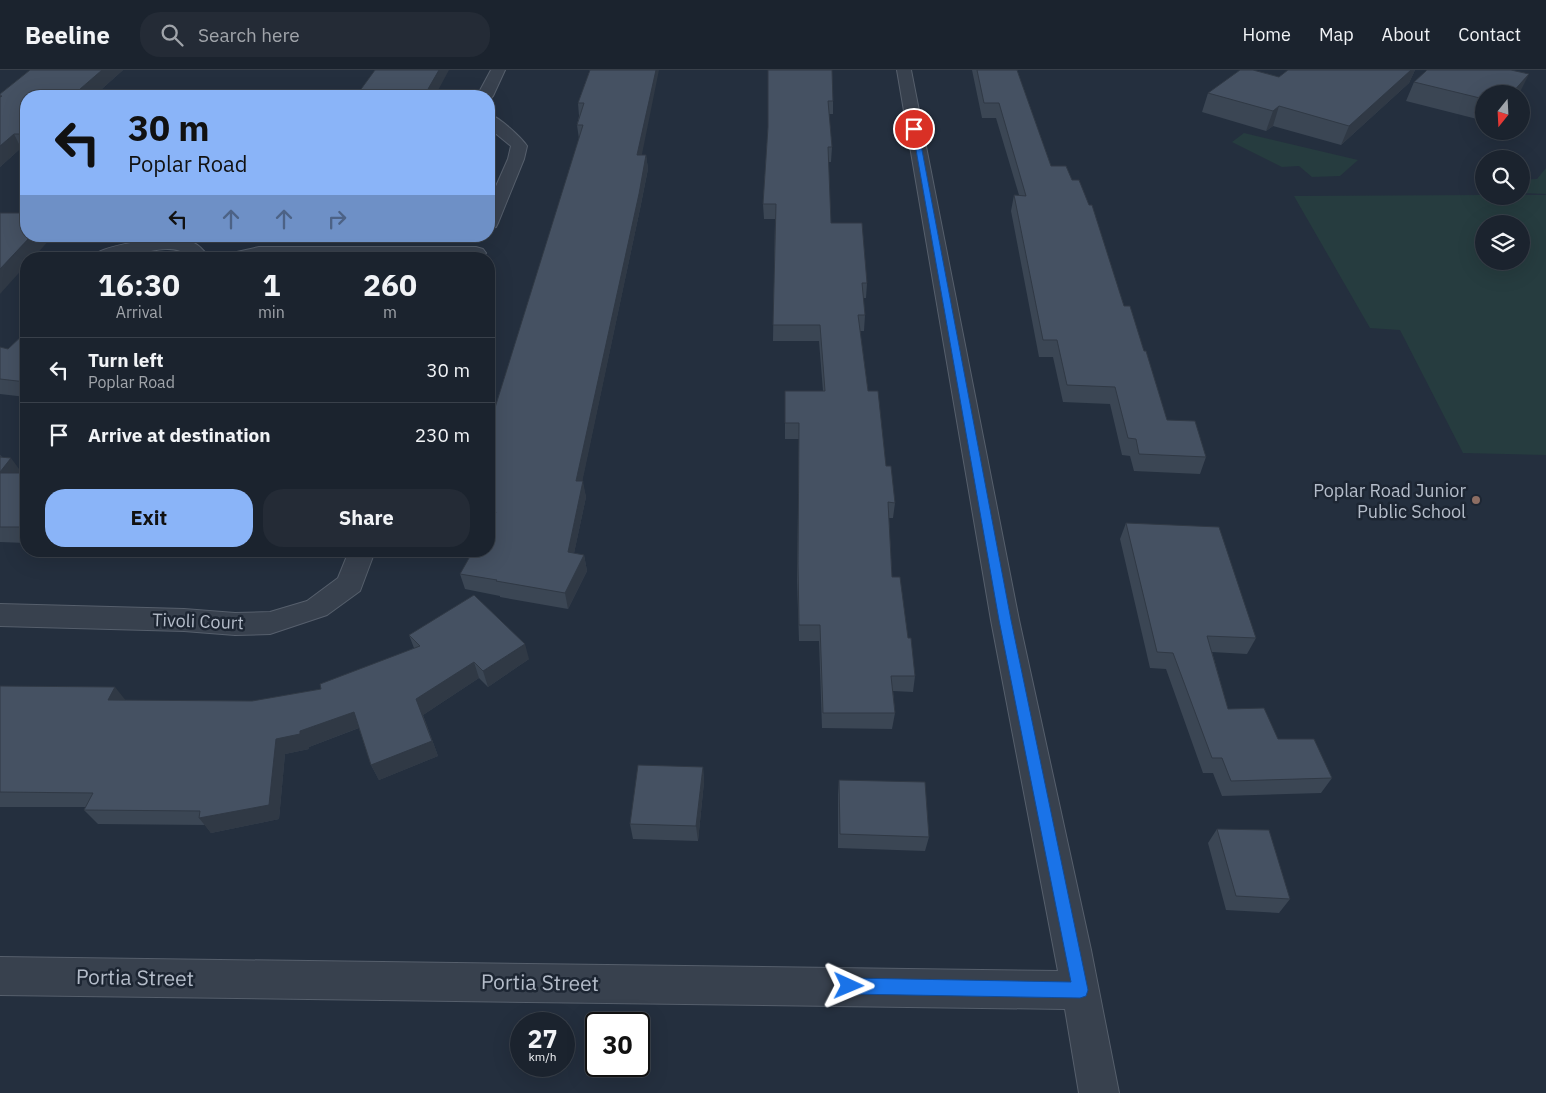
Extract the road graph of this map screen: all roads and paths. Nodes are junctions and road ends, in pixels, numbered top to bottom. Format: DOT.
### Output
graph roads {
  1 [pos="498,70"];
  2 [pos="904,70"];
  3 [pos="488,90"];
  4 [pos="495,126"];
  5 [pos="495,209"];
  6 [pos="478,249"];
  7 [pos="119,252"];
  8 [pos="195,252"];
  9 [pos="314,252"];
  10 [pos="360,557"];
  11 [pos="0,615"];
  12 [pos="0,976"];
  13 [pos="1080,990"];
  14 [pos="1099,1093"];
  1 -- 3 [label="street"];
  2 -- 13 [label="street"];
  4 -- 5 [label="street"];
  6 -- 9 [label="street"];
  7 -- 8 [label="street"];
  10 -- 11 [label="street, Tivoli Court"];
  12 -- 13 [label="street, Portia Street"];
  13 -- 14 [label="street"];
}
